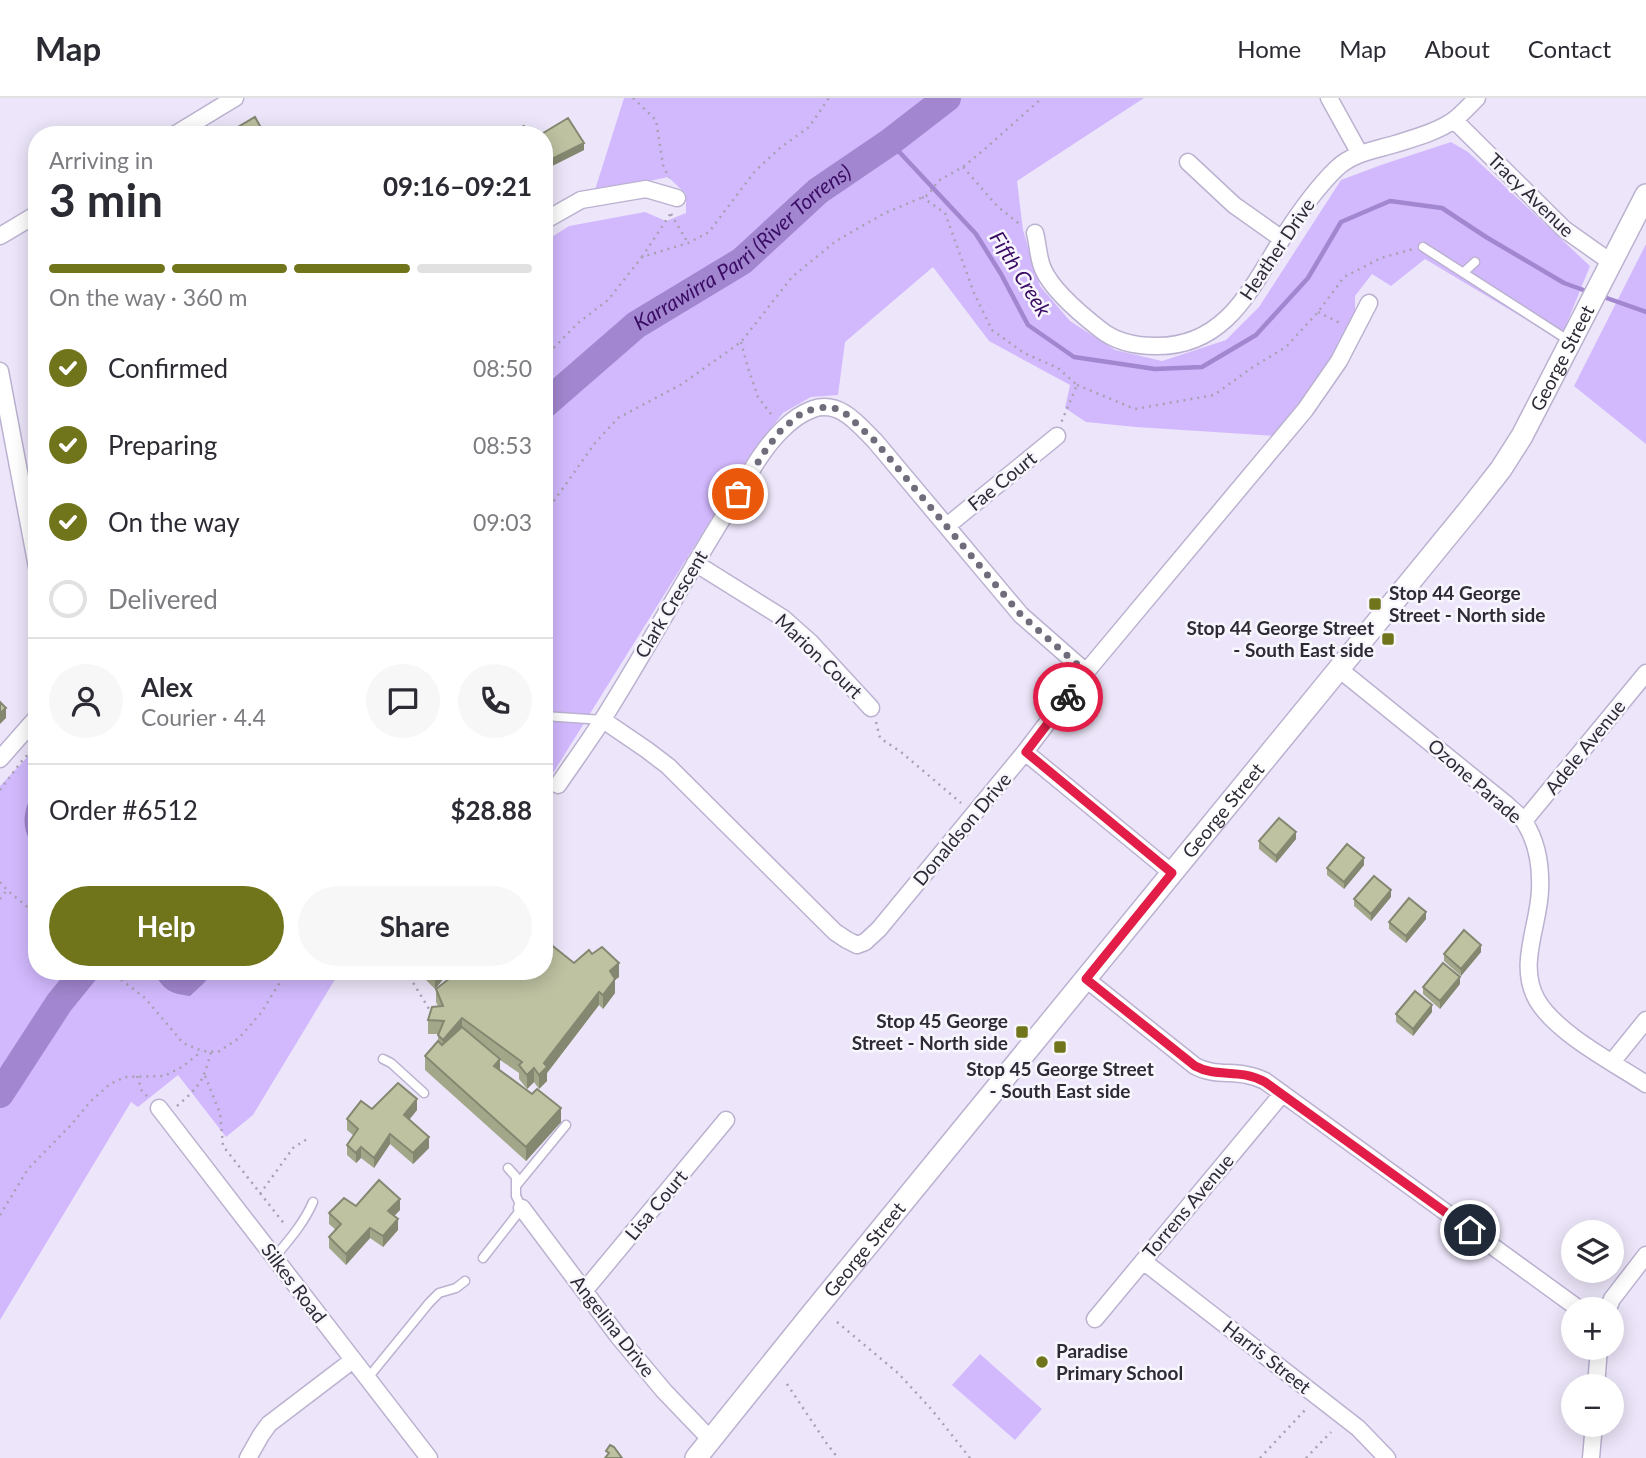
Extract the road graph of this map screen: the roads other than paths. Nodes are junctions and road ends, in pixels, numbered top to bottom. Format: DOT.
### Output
graph roads {
  1 [pos="235,98"];
  2 [pos="1329,98"];
  3 [pos="1477,98"];
  4 [pos="1454,120"];
  5 [pos="196,126"];
  6 [pos="1360,154"];
  7 [pos="1188,162"];
  8 [pos="1646,195"];
  9 [pos="677,198"];
  10 [pos="553,216"];
  11 [pos="28,219"];
  12 [pos="0,236"];
  13 [pos="1036,236"];
  14 [pos="1282,239"];
  15 [pos="1423,247"];
  16 [pos="1475,262"];
  17 [pos="1612,263"];
  18 [pos="1464,272"];
  19 [pos="1369,303"];
  20 [pos="1571,342"];
  21 [pos="0,371"];
  22 [pos="1056,437"];
  23 [pos="28,519"];
  24 [pos="947,526"];
  25 [pos="695,563"];
  26 [pos="1339,669"];
  27 [pos="1086,672"];
  28 [pos="1646,673"];
  29 [pos="871,708"];
  30 [pos="553,717"];
  31 [pos="603,720"];
  32 [pos="28,727"];
  33 [pos="1026,752"];
  34 [pos="0,759"];
  35 [pos="558,785"];
  36 [pos="1524,821"];
  37 [pos="1172,873"];
  38 [pos="1086,979"];
  39 [pos="1646,1020"];
  40 [pos="383,1059"];
  41 [pos="1612,1062"];
  42 [pos="1646,1084"];
  43 [pos="424,1093"];
  44 [pos="1282,1094"];
  45 [pos="162,1112"];
  46 [pos="726,1120"];
  47 [pos="566,1125"];
  48 [pos="508,1168"];
  49 [pos="516,1186"];
  50 [pos="313,1202"];
  51 [pos="522,1208"];
  52 [pos="1646,1255"];
  53 [pos="275,1258"];
  54 [pos="483,1258"];
  55 [pos="1143,1261"];
  56 [pos="464,1281"];
  57 [pos="585,1290"];
  58 [pos="1562,1297"];
  59 [pos="1614,1297"];
  60 [pos="1095,1319"];
  61 [pos="353,1360"];
  62 [pos="367,1379"];
  63 [pos="1593,1437"];
  64 [pos="711,1440"];
  65 [pos="247,1458"];
  66 [pos="429,1458"];
  67 [pos="696,1458"];
  68 [pos="1387,1458"];
  69 [pos="1591,1458"];
  1 -- 5 [label="street"];
  2 -- 6 [label="street"];
  3 -- 4 [label="street, Heather Drive"];
  4 -- 6 [label="street, Heather Drive"];
  4 -- 17 [label="street, Tracy Avenue"];
  6 -- 14 [label="street, Heather Drive"];
  7 -- 14 [label="street"];
  8 -- 17 [label="street, George Street"];
  9 -- 10 [label="street"];
  11 -- 12 [label="street"];
  13 -- 14 [label="street, Heather Drive"];
  15 -- 18 [label="lane"];
  16 -- 18 [label="lane"];
  17 -- 20 [label="street, George Street"];
  18 -- 20 [label="lane"];
  19 -- 27 [label="street, Donaldson Drive"];
  20 -- 26 [label="street, George Street"];
  21 -- 23 [label="street"];
  22 -- 24 [label="street, Fae Court"];
  24 -- 25 [label="street, Clark Crescent"];
  24 -- 27 [label="street, Clark Crescent"];
  25 -- 29 [label="street, Marion Court"];
  25 -- 31 [label="street, Clark Crescent"];
  26 -- 36 [label="street, Ozone Parade"];
  26 -- 37 [label="street, George Street"];
  27 -- 33 [label="street, Donaldson Drive"];
  28 -- 36 [label="street, Adele Avenue"];
  30 -- 31 [label="lane"];
  31 -- 33 [label="street, Donaldson Drive"];
  31 -- 35 [label="street, Clark Crescent"];
  32 -- 34 [label="street"];
  33 -- 37 [label="street"];
  36 -- 41 [label="street, Ozone Parade"];
  37 -- 38 [label="street, George Street"];
  38 -- 44 [label="street"];
  38 -- 64 [label="street, George Street"];
  39 -- 41 [label="street"];
  40 -- 43 [label="lane"];
  41 -- 42 [label="street, Ozone Parade"];
  44 -- 55 [label="street, Torrens Avenue"];
  44 -- 58 [label="street"];
  45 -- 53 [label="street, Silkes Road"];
  46 -- 57 [label="street, Lisa Court"];
  47 -- 49 [label="lane"];
  48 -- 49 [label="lane"];
  49 -- 51 [label="lane"];
  50 -- 53 [label="lane"];
  51 -- 54 [label="lane"];
  51 -- 57 [label="street, Angelina Drive"];
  52 -- 59 [label="street"];
  53 -- 61 [label="street, Silkes Road"];
  55 -- 60 [label="street, Torrens Avenue"];
  55 -- 68 [label="street, Harris Street"];
  56 -- 62 [label="lane"];
  57 -- 64 [label="street, Angelina Drive"];
  61 -- 62 [label="street, Silkes Road"];
  61 -- 65 [label="street"];
  62 -- 66 [label="street, Silkes Road"];
  63 -- 69 [label="street"];
  64 -- 67 [label="street, George Street"];
}
